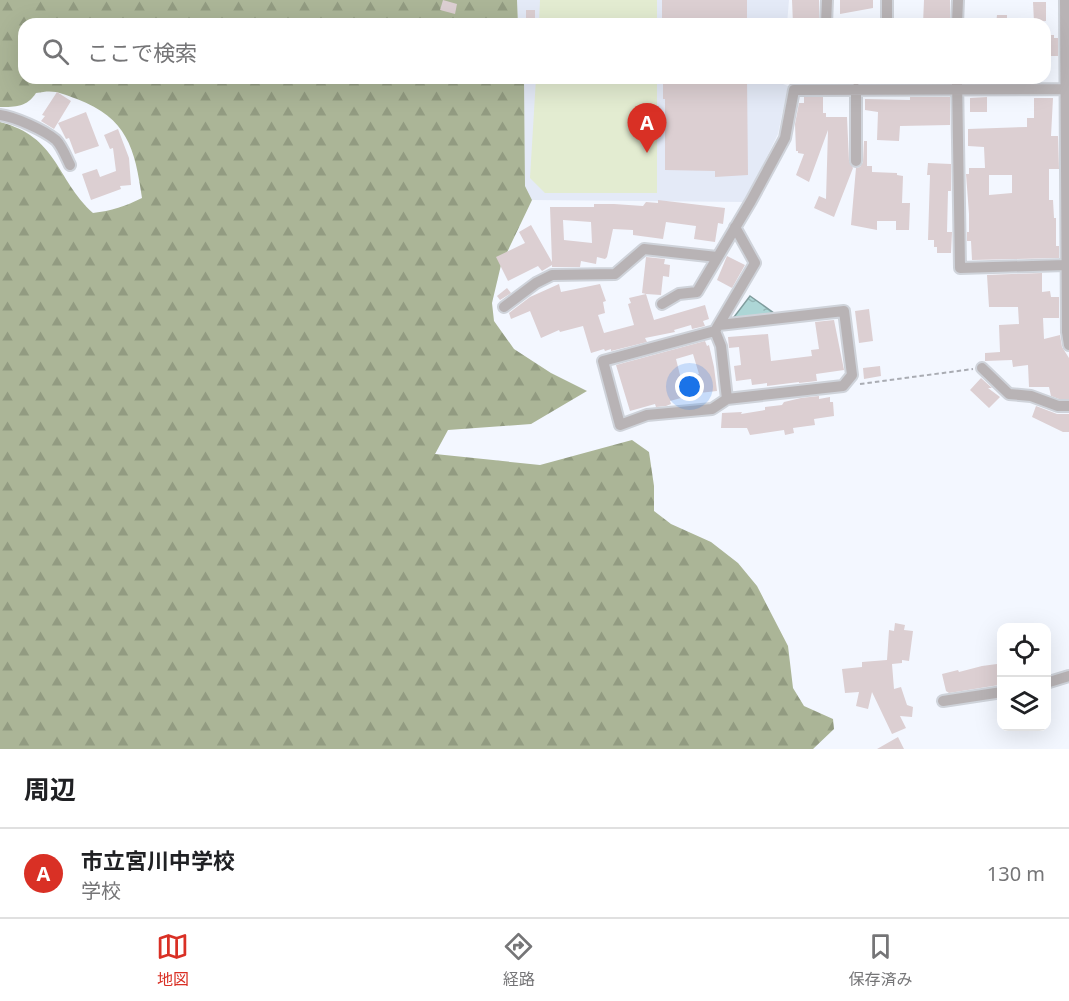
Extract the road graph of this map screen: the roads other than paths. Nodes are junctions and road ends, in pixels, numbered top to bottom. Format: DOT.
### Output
graph roads {
  1 [pos="827,0"];
  2 [pos="888,0"];
  3 [pos="958,0"];
  4 [pos="1065,0"];
  5 [pos="826,18"];
  6 [pos="887,18"];
  7 [pos="957,18"];
  8 [pos="823,84"];
  9 [pos="886,84"];
  10 [pos="957,84"];
  11 [pos="975,84"];
  12 [pos="856,89"];
  13 [pos="1067,89"];
  14 [pos="0,115"];
  15 [pos="856,161"];
  16 [pos="70,165"];
  17 [pos="1068,178"];
  18 [pos="735,227"];
  19 [pos="1068,245"];
  20 [pos="717,257"];
  21 [pos="1066,265"];
  22 [pos="662,303"];
  23 [pos="504,307"];
  24 [pos="717,328"];
  25 [pos="1069,345"];
  26 [pos="981,368"];
  27 [pos="727,399"];
  28 [pos="1069,406"];
  29 [pos="1069,676"];
  30 [pos="1051,682"];
  31 [pos="997,693"];
  32 [pos="943,700"];
  1 -- 5 [label="street"];
  2 -- 6 [label="street"];
  3 -- 7 [label="street"];
  4 -- 13 [label="street"];
  8 -- 12 [label="street"];
  8 -- 18 [label="street"];
  9 -- 12 [label="street"];
  10 -- 21 [label="street"];
  11 -- 13 [label="street"];
  12 -- 15 [label="street"];
  13 -- 17 [label="street"];
  14 -- 16 [label="street"];
  17 -- 19 [label="street"];
  18 -- 20 [label="street"];
  18 -- 24 [label="street"];
  19 -- 21 [label="street"];
  20 -- 22 [label="street"];
  20 -- 23 [label="street"];
  21 -- 25 [label="street"];
  24 -- 27 [label="street"];
  24 -- 27 [label="street"];
  24 -- 27 [label="street"];
  26 -- 28 [label="street"];
  29 -- 30 [label="street"];
  31 -- 32 [label="street"];
}
